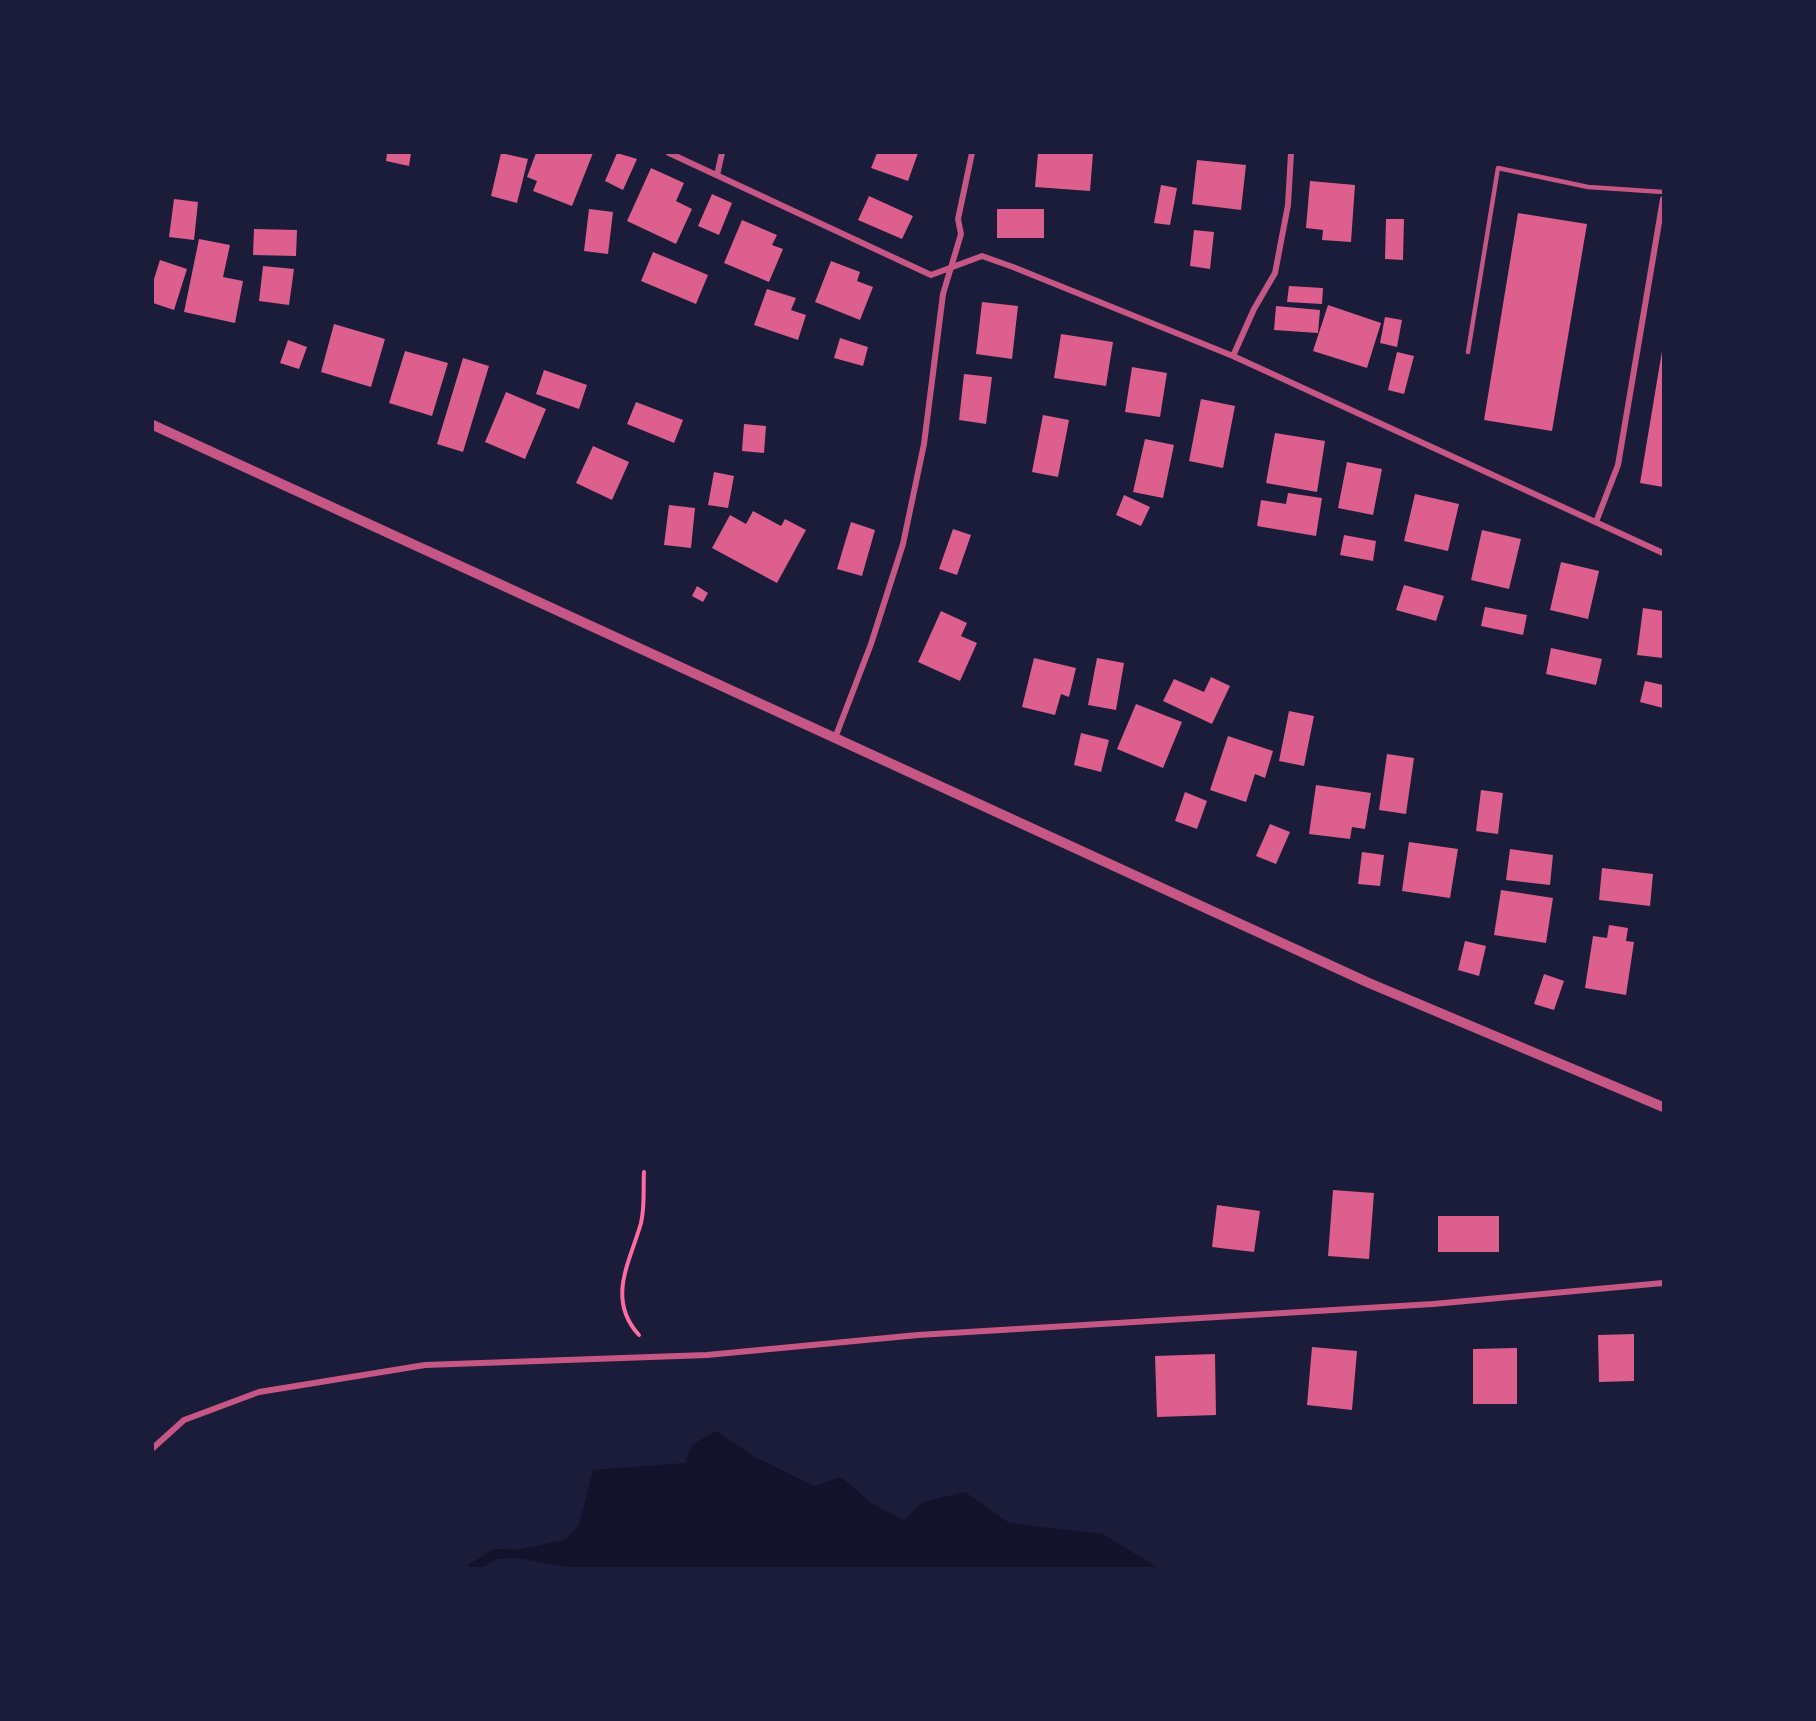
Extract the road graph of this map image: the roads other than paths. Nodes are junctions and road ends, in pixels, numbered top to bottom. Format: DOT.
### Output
graph roads {
  1 [pos="669,153"];
  2 [pos="722,153"];
  3 [pos="972,153"];
  4 [pos="1291,153"];
  5 [pos="717,175"];
  6 [pos="1663,192"];
  7 [pos="1663,199"];
  8 [pos="951,268"];
  9 [pos="1468,352"];
  10 [pos="1233,356"];
  11 [pos="153,425"];
  12 [pos="1596,522"];
  13 [pos="1663,553"];
  14 [pos="835,738"];
  15 [pos="1663,1107"];
  16 [pos="1663,1283"];
  17 [pos="153,1448"];
  1 -- 5 [label="street"];
  2 -- 5 [label="street"];
  3 -- 8 [label="street"];
  4 -- 10 [label="street"];
  5 -- 8 [label="street"];
  6 -- 9 [label="lane"];
  7 -- 12 [label="street"];
  8 -- 10 [label="street"];
  8 -- 14 [label="street"];
  10 -- 12 [label="street"];
  11 -- 14 [label="street"];
  12 -- 13 [label="street"];
  14 -- 15 [label="street"];
  16 -- 17 [label="street"];
}
